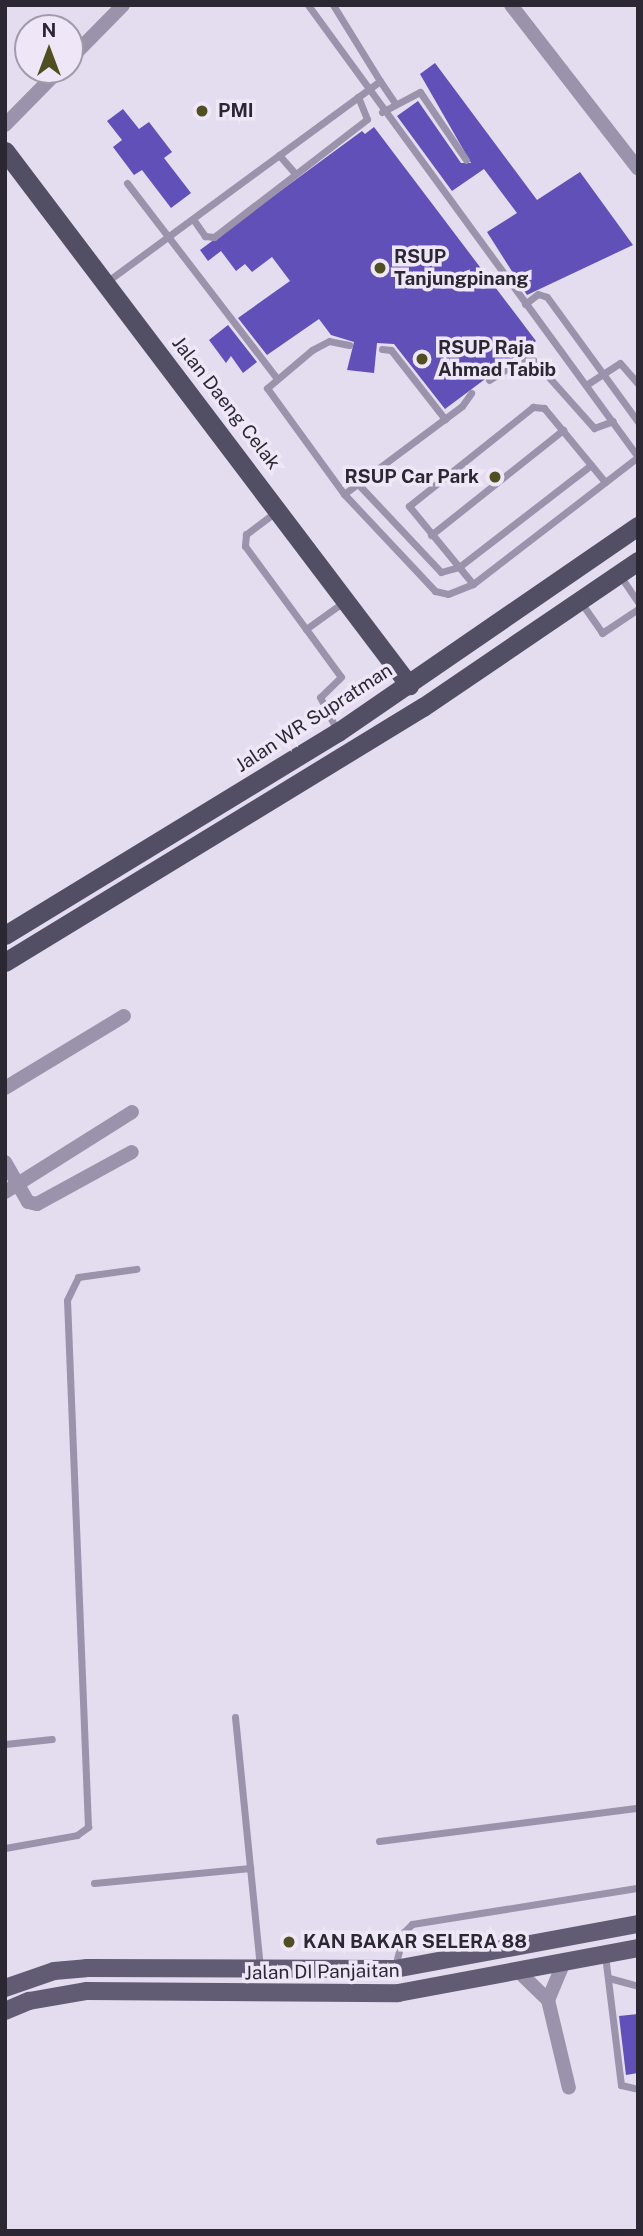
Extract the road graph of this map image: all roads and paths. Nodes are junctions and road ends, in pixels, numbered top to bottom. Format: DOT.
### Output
graph roads {
  1 [pos="123,5"];
  2 [pos="308,5"];
  3 [pos="511,5"];
  4 [pos="337,7"];
  5 [pos="84,45"];
  6 [pos="380,81"];
  7 [pos="45,84"];
  8 [pos="366,90"];
  9 [pos="358,97"];
  10 [pos="395,103"];
  11 [pos="382,111"];
  12 [pos="5,125"];
  13 [pos="5,152"];
  14 [pos="279,155"];
  15 [pos="466,160"];
  16 [pos="638,169"];
  17 [pos="293,172"];
  18 [pos="127,183"];
  19 [pos="193,219"];
  20 [pos="167,239"];
  21 [pos="104,284"];
  22 [pos="525,304"];
  23 [pos="349,345"];
  24 [pos="382,349"];
  25 [pos="601,375"];
  26 [pos="275,376"];
  27 [pos="489,380"];
  28 [pos="638,384"];
  29 [pos="586,385"];
  30 [pos="471,393"];
  31 [pos="445,419"];
  32 [pos="613,421"];
  33 [pos="638,422"];
  34 [pos="563,430"];
  35 [pos="638,457"];
  36 [pos="591,465"];
  37 [pos="605,482"];
  38 [pos="358,484"];
  39 [pos="344,494"];
  40 [pos="280,509"];
  41 [pos="638,526"];
  42 [pos="431,535"];
  43 [pos="638,561"];
  44 [pos="459,567"];
  45 [pos="619,574"];
  46 [pos="474,583"];
  47 [pos="348,599"];
  48 [pos="579,601"];
  49 [pos="638,602"];
  50 [pos="638,609"];
  51 [pos="306,629"];
  52 [pos="409,685"];
  53 [pos="338,732"];
  54 [pos="5,935"];
  55 [pos="5,962"];
  56 [pos="124,1016"];
  57 [pos="5,1088"];
  58 [pos="132,1112"];
  59 [pos="132,1152"];
  60 [pos="5,1163"];
  61 [pos="12,1188"];
  62 [pos="135,1269"];
  63 [pos="235,1717"];
  64 [pos="52,1739"];
  65 [pos="5,1744"];
  66 [pos="638,1808"];
  67 [pos="379,1841"];
  68 [pos="5,1848"];
  69 [pos="250,1868"];
  70 [pos="94,1883"];
  71 [pos="638,1888"];
  72 [pos="638,1924"];
  73 [pos="524,1945"];
  74 [pos="638,1948"];
  75 [pos="499,1949"];
  76 [pos="605,1954"];
  77 [pos="564,1962"];
  78 [pos="395,1969"];
  79 [pos="519,1971"];
  80 [pos="261,1972"];
  81 [pos="609,1978"];
  82 [pos="638,1986"];
  83 [pos="5,1988"];
  84 [pos="548,2000"];
  85 [pos="5,2011"];
  86 [pos="569,2088"];
  87 [pos="638,2089"];
  1 -- 5 [label="street"];
  2 -- 8 [label="lane"];
  3 -- 16 [label="street"];
  4 -- 6 [label="lane"];
  6 -- 8 [label="lane"];
  6 -- 10 [label="lane"];
  7 -- 12 [label="street"];
  8 -- 9 [label="lane"];
  8 -- 11 [label="lane"];
  9 -- 14 [label="lane"];
  9 -- 17 [label="lane"];
  10 -- 11 [label="lane"];
  10 -- 15 [label="lane"];
  11 -- 22 [label="lane"];
  13 -- 21 [label="highway, Jalan Daeng Celak"];
  14 -- 17 [label="lane"];
  14 -- 19 [label="lane"];
  17 -- 19 [label="lane"];
  18 -- 20 [label="lane"];
  19 -- 20 [label="lane"];
  20 -- 21 [label="lane"];
  20 -- 26 [label="lane"];
  21 -- 40 [label="highway, Jalan Daeng Celak"];
  22 -- 25 [label="lane"];
  22 -- 29 [label="lane"];
  23 -- 26 [label="lane"];
  24 -- 31 [label="lane"];
  25 -- 28 [label="lane"];
  25 -- 29 [label="lane"];
  25 -- 33 [label="lane"];
  26 -- 39 [label="lane"];
  27 -- 32 [label="lane"];
  29 -- 32 [label="lane"];
  30 -- 31 [label="lane"];
  31 -- 38 [label="lane"];
  32 -- 35 [label="lane"];
  34 -- 36 [label="lane"];
  34 -- 42 [label="lane"];
  34 -- 42 [label="lane"];
  35 -- 37 [label="lane"];
  36 -- 37 [label="lane"];
  36 -- 44 [label="lane"];
  37 -- 46 [label="lane"];
  38 -- 39 [label="lane"];
  38 -- 44 [label="lane"];
  39 -- 46 [label="lane"];
  40 -- 47 [label="highway, Jalan Daeng Celak"];
  40 -- 51 [label="lane"];
  41 -- 52 [label="highway, Jalan WR Supratman"];
  42 -- 44 [label="lane"];
  43 -- 45 [label="highway"];
  44 -- 46 [label="lane"];
  45 -- 48 [label="highway"];
  45 -- 49 [label="lane"];
  47 -- 51 [label="lane"];
  47 -- 52 [label="highway, Jalan Daeng Celak"];
  48 -- 50 [label="lane"];
  48 -- 55 [label="highway"];
  51 -- 53 [label="lane"];
  52 -- 53 [label="highway, Jalan WR Supratman"];
  53 -- 54 [label="highway, Jalan WR Supratman"];
  56 -- 57 [label="street"];
  58 -- 61 [label="street"];
  59 -- 61 [label="street"];
  60 -- 61 [label="street"];
  62 -- 68 [label="lane"];
  63 -- 69 [label="lane"];
  64 -- 65 [label="lane"];
  66 -- 67 [label="lane"];
  69 -- 70 [label="lane"];
  69 -- 80 [label="lane"];
  71 -- 78 [label="lane"];
  72 -- 73 [label="main road, Jalan DI Panjaitan"];
  73 -- 75 [label="main road, Jalan DI Panjaitan"];
  73 -- 79 [label="main road"];
  74 -- 76 [label="main road, Jalan DI Panjaitan"];
  75 -- 78 [label="main road, Jalan DI Panjaitan"];
  75 -- 79 [label="main road"];
  76 -- 77 [label="main road, Jalan DI Panjaitan"];
  76 -- 81 [label="lane"];
  77 -- 79 [label="main road, Jalan DI Panjaitan"];
  77 -- 84 [label="street"];
  78 -- 80 [label="main road, Jalan DI Panjaitan"];
  79 -- 84 [label="street"];
  79 -- 85 [label="main road, Jalan DI Panjaitan"];
  80 -- 83 [label="main road, Jalan DI Panjaitan"];
  81 -- 82 [label="lane"];
  81 -- 87 [label="lane"];
  84 -- 86 [label="street"];
}
